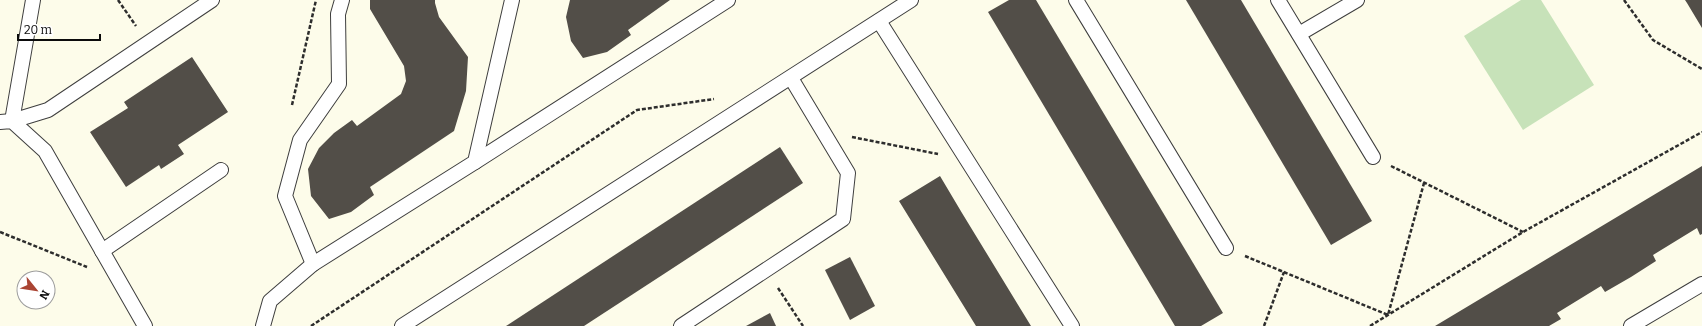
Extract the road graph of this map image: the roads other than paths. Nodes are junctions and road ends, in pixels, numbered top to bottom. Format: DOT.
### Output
graph roads {
  1 [pos="32,0"];
  2 [pos="212,0"];
  3 [pos="342,0"];
  4 [pos="512,0"];
  5 [pos="728,0"];
  6 [pos="911,0"];
  7 [pos="1076,0"];
  8 [pos="1278,0"];
  9 [pos="1357,0"];
  10 [pos="879,21"];
  11 [pos="1299,34"];
  12 [pos="791,78"];
  13 [pos="6,121"];
  14 [pos="1373,157"];
  15 [pos="475,162"];
  16 [pos="221,170"];
  17 [pos="1226,248"];
  18 [pos="102,251"];
  19 [pos="312,264"];
  20 [pos="1702,284"];
  21 [pos="145,326"];
  22 [pos="263,326"];
  23 [pos="402,326"];
  24 [pos="681,326"];
  25 [pos="1072,326"];
  26 [pos="1631,326"];
  1 -- 13 [label="lane"];
  2 -- 13 [label="lane"];
  3 -- 19 [label="lane"];
  4 -- 15 [label="lane"];
  5 -- 15 [label="lane"];
  6 -- 10 [label="lane"];
  7 -- 17 [label="lane"];
  8 -- 11 [label="lane"];
  9 -- 11 [label="lane"];
  10 -- 12 [label="lane"];
  10 -- 25 [label="lane"];
  11 -- 14 [label="lane"];
  12 -- 23 [label="lane"];
  12 -- 24 [label="lane"];
  13 -- 18 [label="lane"];
  15 -- 19 [label="lane"];
  16 -- 18 [label="lane"];
  18 -- 21 [label="lane"];
  19 -- 22 [label="lane"];
  20 -- 26 [label="lane"];
}
